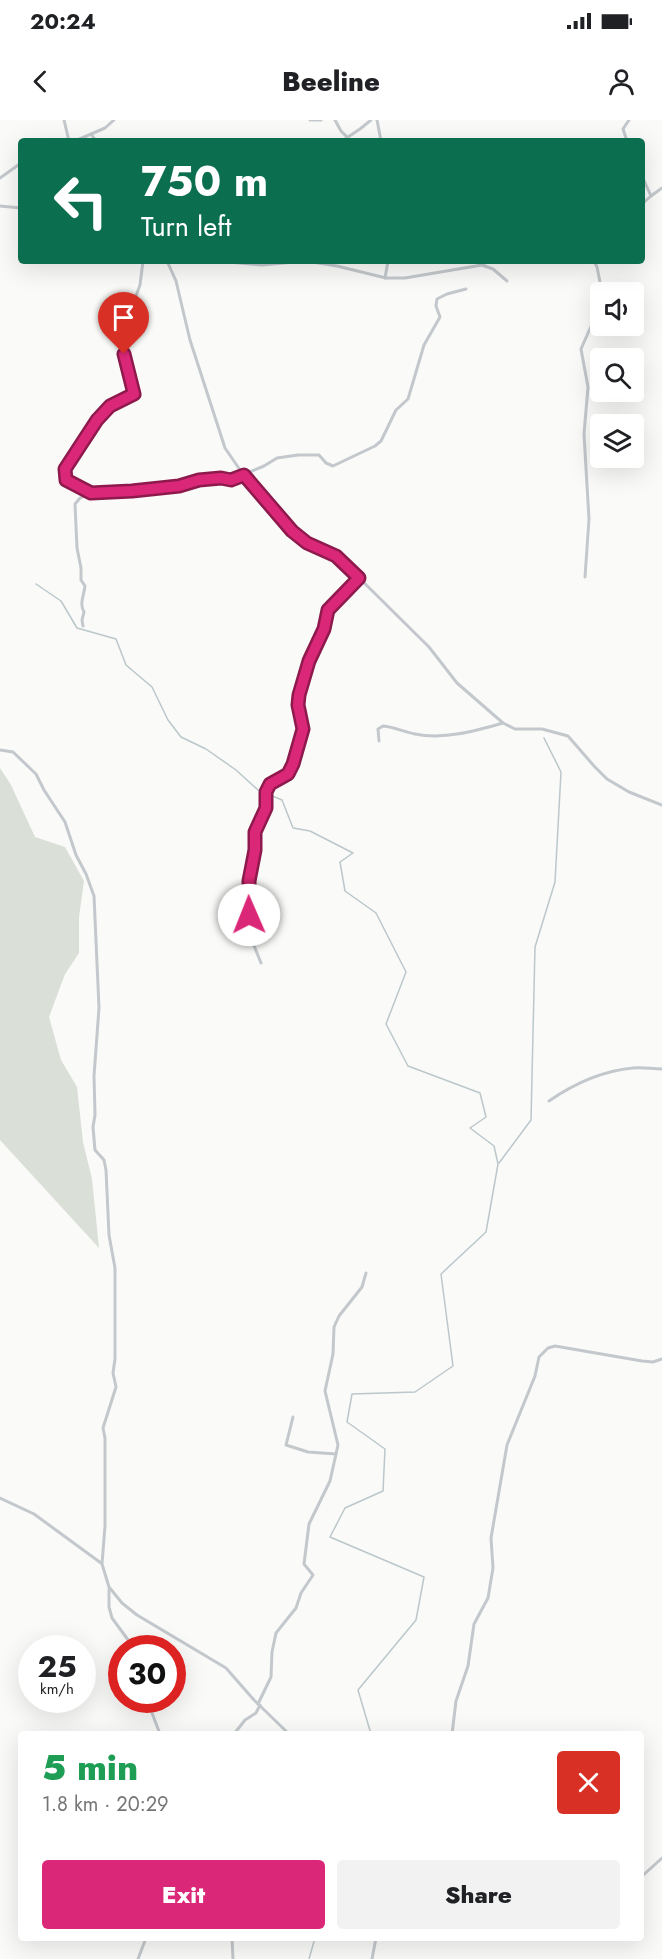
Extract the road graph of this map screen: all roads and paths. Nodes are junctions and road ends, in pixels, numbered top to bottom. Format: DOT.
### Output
graph roads {
  1 [pos="64,120"];
  2 [pos="114,120"];
  3 [pos="310,120"];
  4 [pos="321,120"];
  5 [pos="335,120"];
  6 [pos="371,120"];
  7 [pos="376,120"];
  8 [pos="629,120"];
  9 [pos="109,122"];
  10 [pos="91,134"];
  11 [pos="348,136"];
  12 [pos="67,138"];
  13 [pos="82,138"];
  14 [pos="94,138"];
  15 [pos="346,138"];
  16 [pos="380,138"];
  17 [pos="626,138"];
  18 [pos="18,165"];
  19 [pos="0,178"];
  20 [pos="645,183"];
  21 [pos="662,188"];
  22 [pos="651,196"];
  23 [pos="645,201"];
  24 [pos="0,206"];
  25 [pos="18,208"];
  26 [pos="143,264"];
  27 [pos="168,264"];
  28 [pos="251,264"];
  29 [pos="273,264"];
  30 [pos="325,264"];
  31 [pos="387,264"];
  32 [pos="484,264"];
  33 [pos="596,264"];
  34 [pos="482,266"];
  35 [pos="385,278"];
  36 [pos="507,281"];
  37 [pos="600,282"];
  38 [pos="466,289"];
  39 [pos="590,329"];
  40 [pos="244,475"];
  41 [pos="91,493"];
  42 [pos="585,577"];
  43 [pos="359,578"];
  44 [pos="83,626"];
  45 [pos="503,723"];
  46 [pos="379,741"];
  47 [pos="0,750"];
  48 [pos="662,805"];
  49 [pos="261,963"];
  50 [pos="662,1069"];
  51 [pos="549,1101"];
  52 [pos="366,1273"];
  53 [pos="662,1359"];
  54 [pos="293,1417"];
  55 [pos="336,1454"];
  56 [pos="0,1498"];
  57 [pos="102,1564"];
  58 [pos="109,1587"];
  59 [pos="123,1635"];
  60 [pos="259,1704"];
  61 [pos="152,1713"];
  62 [pos="159,1731"];
  63 [pos="236,1731"];
  64 [pos="286,1731"];
  65 [pos="452,1731"];
  66 [pos="662,1858"];
  67 [pos="644,1874"];
  68 [pos="145,1941"];
  69 [pos="232,1941"];
  70 [pos="375,1941"];
  71 [pos="138,1959"];
  72 [pos="233,1959"];
  73 [pos="372,1959"];
  1 -- 12 [label="street"];
  2 -- 9 [label="street"];
  3 -- 4 [label="street"];
  5 -- 11 [label="street"];
  6 -- 11 [label="street"];
  7 -- 16 [label="street"];
  8 -- 17 [label="street"];
  9 -- 10 [label="street"];
  10 -- 13 [label="street"];
  10 -- 14 [label="street"];
  11 -- 15 [label="street"];
  18 -- 19 [label="street"];
  20 -- 22 [label="street"];
  21 -- 22 [label="street"];
  22 -- 23 [label="street"];
  24 -- 25 [label="street"];
  26 -- 41 [label="street"];
  27 -- 40 [label="street"];
  28 -- 29 [label="street"];
  30 -- 35 [label="street"];
  31 -- 35 [label="street"];
  32 -- 34 [label="street"];
  33 -- 37 [label="street"];
  34 -- 35 [label="street"];
  34 -- 36 [label="street"];
  38 -- 40 [label="street"];
  39 -- 42 [label="street"];
  40 -- 41 [label="street"];
  40 -- 43 [label="street"];
  41 -- 44 [label="street"];
  43 -- 45 [label="street"];
  43 -- 49 [label="street"];
  45 -- 46 [label="street"];
  45 -- 48 [label="street"];
  47 -- 57 [label="street"];
  50 -- 51 [label="street"];
  52 -- 55 [label="street"];
  53 -- 65 [label="street"];
  54 -- 55 [label="street"];
  55 -- 60 [label="street"];
  56 -- 57 [label="street"];
  57 -- 58 [label="street"];
  58 -- 59 [label="street"];
  58 -- 60 [label="street"];
  60 -- 63 [label="street"];
  60 -- 64 [label="street"];
  61 -- 62 [label="street"];
  66 -- 67 [label="street"];
  68 -- 71 [label="street"];
  69 -- 72 [label="street"];
  70 -- 73 [label="street"];
}
